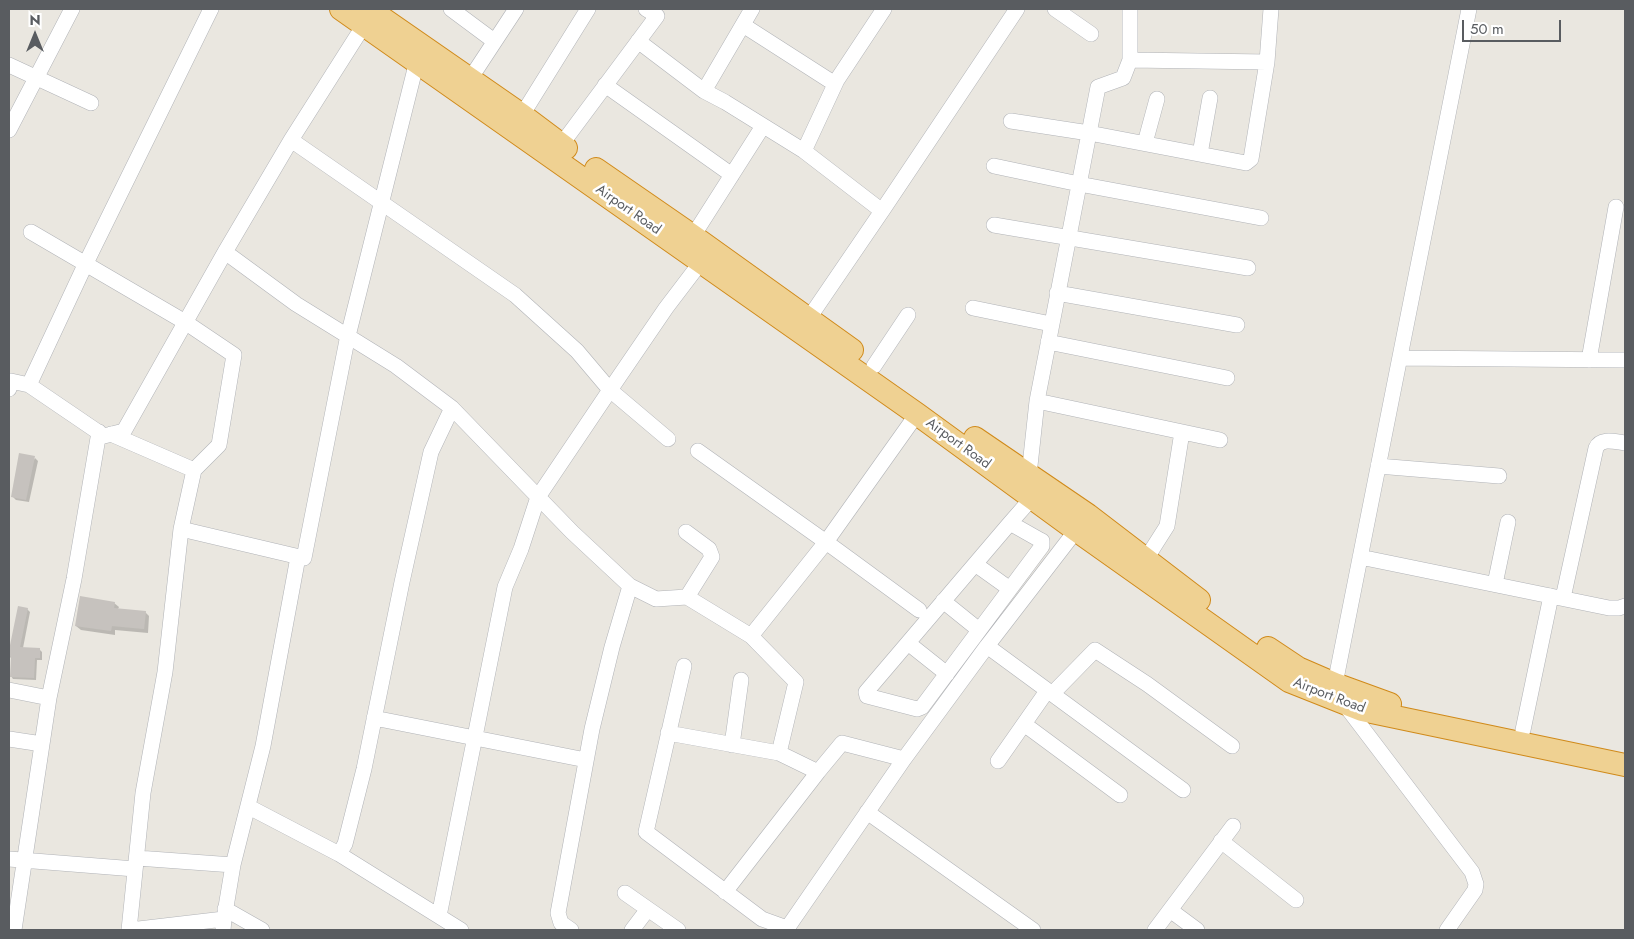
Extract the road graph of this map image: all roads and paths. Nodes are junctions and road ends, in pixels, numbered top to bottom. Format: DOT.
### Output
graph roads {
  1 [pos="72,9"];
  2 [pos="211,9"];
  3 [pos="342,9"];
  4 [pos="451,9"];
  5 [pos="516,9"];
  6 [pos="588,9"];
  7 [pos="752,9"];
  8 [pos="884,9"];
  9 [pos="1017,9"];
  10 [pos="1055,9"];
  11 [pos="1130,9"];
  12 [pos="1272,9"];
  13 [pos="1469,9"];
  14 [pos="656,11"];
  15 [pos="366,17"];
  16 [pos="743,25"];
  17 [pos="1091,34"];
  18 [pos="494,41"];
  19 [pos="638,41"];
  20 [pos="1130,60"];
  21 [pos="417,61"];
  22 [pos="1267,62"];
  23 [pos="9,65"];
  24 [pos="36,78"];
  25 [pos="470,79"];
  26 [pos="835,84"];
  27 [pos="605,86"];
  28 [pos="704,91"];
  29 [pos="1210,98"];
  30 [pos="1157,99"];
  31 [pos="91,103"];
  32 [pos="522,115"];
  33 [pos="1011,121"];
  34 [pos="763,126"];
  35 [pos="9,130"];
  36 [pos="1088,133"];
  37 [pos="291,140"];
  38 [pos="1145,144"];
  39 [pos="561,145"];
  40 [pos="804,151"];
  41 [pos="1200,154"];
  42 [pos="994,166"];
  43 [pos="732,175"];
  44 [pos="1079,184"];
  45 [pos="381,202"];
  46 [pos="1616,207"];
  47 [pos="882,211"];
  48 [pos="1261,218"];
  49 [pos="994,225"];
  50 [pos="31,232"];
  51 [pos="693,236"];
  52 [pos="1068,238"];
  53 [pos="225,252"];
  54 [pos="701,262"];
  55 [pos="86,263"];
  56 [pos="1248,268"];
  57 [pos="1057,293"];
  58 [pos="973,308"];
  59 [pos="908,315"];
  60 [pos="809,318"];
  61 [pos="185,322"];
  62 [pos="1052,324"];
  63 [pos="1237,325"];
  64 [pos="348,336"];
  65 [pos="1048,342"];
  66 [pos="1400,358"];
  67 [pos="1589,360"];
  68 [pos="1625,360"];
  69 [pos="874,366"];
  70 [pos="1227,378"];
  71 [pos="29,385"];
  72 [pos="9,388"];
  73 [pos="610,390"];
  74 [pos="1037,401"];
  75 [pos="452,408"];
  76 [pos="917,414"];
  77 [pos="1182,432"];
  78 [pos="104,433"];
  79 [pos="668,440"];
  80 [pos="1220,440"];
  81 [pos="1625,444"];
  82 [pos="698,451"];
  83 [pos="1378,466"];
  84 [pos="194,470"];
  85 [pos="1029,475"];
  86 [pos="1499,476"];
  87 [pos="538,497"];
  88 [pos="1032,498"];
  89 [pos="1082,522"];
  90 [pos="1508,522"];
  91 [pos="1010,523"];
  92 [pos="181,529"];
  93 [pos="686,532"];
  94 [pos="826,542"];
  95 [pos="298,557"];
  96 [pos="1360,557"];
  97 [pos="1146,559"];
  98 [pos="975,564"];
  99 [pos="1495,584"];
  100 [pos="630,586"];
  101 [pos="1010,589"];
  102 [pos="687,597"];
  103 [pos="1557,597"];
  104 [pos="943,601"];
  105 [pos="1625,606"];
  106 [pos="919,610"];
  107 [pos="979,630"];
  108 [pos="751,636"];
  109 [pos="908,643"];
  110 [pos="987,646"];
  111 [pos="684,666"];
  112 [pos="947,674"];
  113 [pos="741,680"];
  114 [pos="1334,684"];
  115 [pos="9,690"];
  116 [pos="1049,692"];
  117 [pos="49,698"];
  118 [pos="1345,705"];
  119 [pos="374,718"];
  120 [pos="1024,724"];
  121 [pos="1523,730"];
  122 [pos="668,733"];
  123 [pos="476,738"];
  124 [pos="9,739"];
  125 [pos="42,744"];
  126 [pos="732,745"];
  127 [pos="1232,746"];
  128 [pos="1625,751"];
  129 [pos="779,753"];
  130 [pos="586,760"];
  131 [pos="904,760"];
  132 [pos="998,761"];
  133 [pos="1625,765"];
  134 [pos="818,772"];
  135 [pos="1183,790"];
  136 [pos="1120,795"];
  137 [pos="249,806"];
  138 [pos="867,812"];
  139 [pos="1233,826"];
  140 [pos="1221,841"];
  141 [pos="339,854"];
  142 [pos="9,859"];
  143 [pos="25,860"];
  144 [pos="136,863"];
  145 [pos="233,865"];
  146 [pos="725,892"];
  147 [pos="625,893"];
  148 [pos="1296,900"];
  149 [pos="648,910"];
  150 [pos="1170,910"];
  151 [pos="439,916"];
  152 [pos="224,920"];
  153 [pos="182,927"];
  154 [pos="786,929"];
  155 [pos="14,930"];
  156 [pos="129,930"];
  157 [pos="262,930"];
  158 [pos="461,930"];
  159 [pos="572,930"];
  160 [pos="632,930"];
  161 [pos="678,930"];
  162 [pos="1033,930"];
  163 [pos="1155,930"];
  164 [pos="1197,930"];
  165 [pos="1447,930"];
  1 -- 24 [label="street"];
  2 -- 55 [label="street"];
  3 -- 15 [label="highway, Airport Road"];
  4 -- 18 [label="street"];
  5 -- 18 [label="street"];
  6 -- 32 [label="street"];
  7 -- 16 [label="street"];
  8 -- 26 [label="street"];
  9 -- 47 [label="street"];
  10 -- 17 [label="street"];
  11 -- 20 [label="street"];
  12 -- 22 [label="street"];
  13 -- 66 [label="street"];
  14 -- 19 [label="street"];
  15 -- 21 [label="highway, Airport Road"];
  15 -- 25 [label="highway, Airport Road"];
  15 -- 37 [label="street"];
  16 -- 26 [label="street"];
  16 -- 28 [label="street"];
  18 -- 25 [label="street"];
  19 -- 27 [label="street"];
  19 -- 28 [label="street"];
  20 -- 22 [label="street"];
  20 -- 36 [label="street"];
  21 -- 45 [label="street"];
  21 -- 54 [label="highway, Airport Road"];
  22 -- 41 [label="street"];
  23 -- 24 [label="street"];
  24 -- 31 [label="street"];
  24 -- 35 [label="street"];
  25 -- 32 [label="highway, Airport Road"];
  26 -- 40 [label="street"];
  27 -- 39 [label="street"];
  27 -- 43 [label="street"];
  28 -- 34 [label="street"];
  29 -- 41 [label="street"];
  30 -- 38 [label="street"];
  32 -- 39 [label="highway, Airport Road"];
  33 -- 36 [label="street"];
  34 -- 40 [label="street"];
  34 -- 43 [label="street"];
  36 -- 38 [label="street"];
  36 -- 44 [label="street"];
  37 -- 45 [label="street"];
  37 -- 53 [label="street"];
  38 -- 41 [label="street"];
  39 -- 51 [label="highway, Airport Road"];
  40 -- 47 [label="street"];
  42 -- 44 [label="street"];
  43 -- 51 [label="street"];
  44 -- 48 [label="street"];
  44 -- 52 [label="street"];
  45 -- 64 [label="street"];
  45 -- 73 [label="street"];
  46 -- 67 [label="street"];
  47 -- 60 [label="street"];
  49 -- 52 [label="street"];
  50 -- 55 [label="street"];
  51 -- 60 [label="highway, Airport Road"];
  52 -- 56 [label="street"];
  52 -- 57 [label="street"];
  53 -- 61 [label="street"];
  53 -- 64 [label="street"];
  54 -- 73 [label="street"];
  54 -- 76 [label="highway, Airport Road"];
  55 -- 61 [label="street"];
  55 -- 71 [label="street"];
  57 -- 62 [label="street"];
  57 -- 63 [label="street"];
  58 -- 62 [label="street"];
  59 -- 69 [label="street"];
  60 -- 69 [label="highway, Airport Road"];
  61 -- 78 [label="street"];
  61 -- 84 [label="street"];
  62 -- 65 [label="street"];
  64 -- 75 [label="street"];
  64 -- 95 [label="street"];
  65 -- 70 [label="street"];
  65 -- 74 [label="street"];
  66 -- 67 [label="street"];
  66 -- 83 [label="street"];
  67 -- 68 [label="street"];
  69 -- 85 [label="highway, Airport Road"];
  71 -- 72 [label="street"];
  71 -- 78 [label="street"];
  73 -- 79 [label="street"];
  73 -- 87 [label="street"];
  74 -- 77 [label="street"];
  74 -- 85 [label="street"];
  75 -- 87 [label="street"];
  75 -- 119 [label="street"];
  76 -- 88 [label="highway, Airport Road"];
  76 -- 94 [label="street"];
  77 -- 80 [label="street"];
  77 -- 97 [label="street"];
  78 -- 84 [label="street"];
  78 -- 117 [label="street"];
  81 -- 103 [label="street"];
  82 -- 94 [label="street"];
  83 -- 86 [label="street"];
  83 -- 96 [label="street"];
  84 -- 92 [label="street"];
  85 -- 89 [label="highway, Airport Road"];
  87 -- 100 [label="street"];
  87 -- 123 [label="street"];
  88 -- 89 [label="highway, Airport Road"];
  88 -- 91 [label="street"];
  89 -- 97 [label="highway, Airport Road"];
  89 -- 110 [label="street"];
  89 -- 118 [label="highway, Airport Road"];
  90 -- 99 [label="street"];
  91 -- 98 [label="street"];
  91 -- 101 [label="street"];
  92 -- 95 [label="street"];
  92 -- 144 [label="street"];
  93 -- 102 [label="street"];
  94 -- 106 [label="street"];
  94 -- 108 [label="street"];
  95 -- 137 [label="street"];
  96 -- 99 [label="street"];
  96 -- 114 [label="street"];
  97 -- 114 [label="highway, Airport Road"];
  98 -- 101 [label="street"];
  98 -- 104 [label="street"];
  99 -- 103 [label="street"];
  100 -- 102 [label="street"];
  100 -- 130 [label="street"];
  101 -- 107 [label="street"];
  102 -- 108 [label="street"];
  103 -- 105 [label="street"];
  103 -- 121 [label="street"];
  104 -- 107 [label="street"];
  104 -- 109 [label="street"];
  107 -- 112 [label="street"];
  108 -- 129 [label="street"];
  109 -- 112 [label="street"];
  109 -- 112 [label="street"];
  110 -- 116 [label="street"];
  110 -- 131 [label="street"];
  111 -- 122 [label="street"];
  113 -- 126 [label="street"];
  114 -- 118 [label="street"];
  114 -- 121 [label="highway, Airport Road"];
  115 -- 117 [label="street"];
  116 -- 120 [label="street"];
  116 -- 127 [label="street"];
  116 -- 135 [label="street"];
  117 -- 125 [label="street"];
  118 -- 133 [label="highway, Airport Road"];
  118 -- 165 [label="street"];
  119 -- 123 [label="street"];
  119 -- 141 [label="street"];
  120 -- 132 [label="street"];
  120 -- 136 [label="street"];
  121 -- 128 [label="highway, Airport Road"];
  122 -- 126 [label="street"];
  122 -- 146 [label="street"];
  123 -- 130 [label="street"];
  123 -- 151 [label="street"];
  124 -- 125 [label="street"];
  125 -- 143 [label="street"];
  126 -- 129 [label="street"];
  129 -- 134 [label="street"];
  130 -- 159 [label="street"];
  131 -- 134 [label="street"];
  131 -- 138 [label="street"];
  134 -- 146 [label="street"];
  137 -- 141 [label="street"];
  137 -- 145 [label="street"];
  138 -- 154 [label="street"];
  138 -- 162 [label="street"];
  139 -- 140 [label="street"];
  140 -- 148 [label="street"];
  140 -- 150 [label="street"];
  141 -- 151 [label="street"];
  142 -- 143 [label="street"];
  143 -- 144 [label="street"];
  143 -- 155 [label="street"];
  144 -- 145 [label="street"];
  144 -- 156 [label="street"];
  145 -- 152 [label="street"];
  146 -- 154 [label="street"];
  147 -- 149 [label="street"];
  149 -- 160 [label="street"];
  149 -- 161 [label="street"];
  150 -- 163 [label="street"];
  150 -- 164 [label="street"];
  151 -- 158 [label="street"];
  152 -- 153 [label="street"];
  152 -- 157 [label="street"];
  153 -- 156 [label="street"];
}
